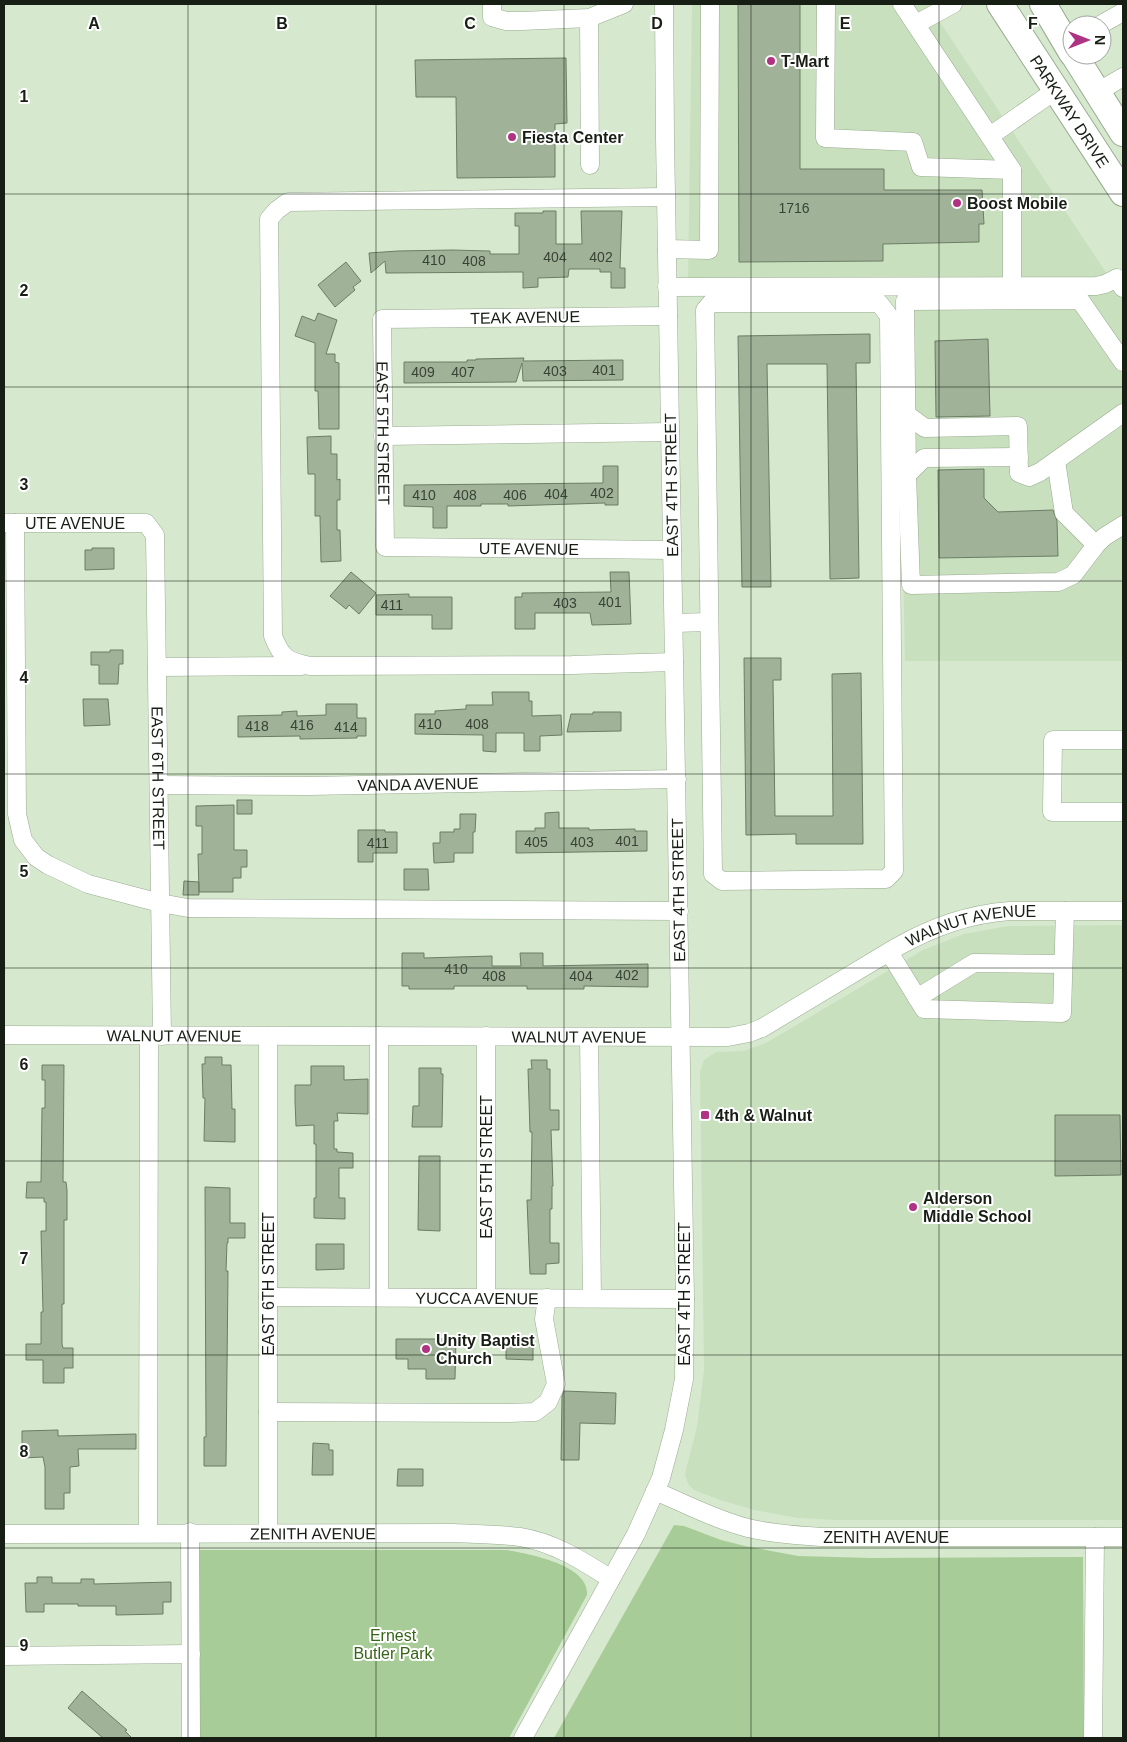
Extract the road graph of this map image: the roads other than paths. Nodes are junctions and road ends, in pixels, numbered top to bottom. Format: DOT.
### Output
graph roads {
  1 [pos="492,4"];
  2 [pos="624,4"];
  3 [pos="664,4"];
  4 [pos="710,4"];
  5 [pos="826,4"];
  6 [pos="902,4"];
  7 [pos="953,4"];
  8 [pos="1000,4"];
  9 [pos="1043,4"];
  10 [pos="1123,12"];
  11 [pos="589,18"];
  12 [pos="1112,18"];
  13 [pos="916,24"];
  14 [pos="1062,34"];
  15 [pos="1080,65"];
  16 [pos="1123,77"];
  17 [pos="1056,90"];
  18 [pos="1096,93"];
  19 [pos="1123,133"];
  20 [pos="990,136"];
  21 [pos="590,165"];
  22 [pos="1012,170"];
  23 [pos="1123,192"];
  24 [pos="666,196"];
  25 [pos="667,249"];
  26 [pos="1012,286"];
  27 [pos="668,287"];
  28 [pos="1123,288"];
  29 [pos="668,316"];
  30 [pos="382,319"];
  31 [pos="1123,362"];
  32 [pos="1123,413"];
  33 [pos="906,414"];
  34 [pos="670,432"];
  35 [pos="383,436"];
  36 [pos="1019,457"];
  37 [pos="1056,461"];
  38 [pos="906,475"];
  39 [pos="10,523"];
  40 [pos="146,523"];
  41 [pos="1123,525"];
  42 [pos="1096,545"];
  43 [pos="385,547"];
  44 [pos="672,550"];
  45 [pos="708,622"];
  46 [pos="674,623"];
  47 [pos="674,662"];
  48 [pos="310,666"];
  49 [pos="157,667"];
  50 [pos="1123,740"];
  51 [pos="676,778"];
  52 [pos="159,785"];
  53 [pos="1123,812"];
  54 [pos="160,903"];
  55 [pos="1065,910"];
  56 [pos="679,911"];
  57 [pos="1123,911"];
  58 [pos="889,952"];
  59 [pos="1063,964"];
  60 [pos="917,998"];
  61 [pos="4,1035"];
  62 [pos="155,1036"];
  63 [pos="268,1036"];
  64 [pos="379,1036"];
  65 [pos="486,1036"];
  66 [pos="589,1036"];
  67 [pos="681,1037"];
  68 [pos="268,1297"];
  69 [pos="379,1297"];
  70 [pos="486,1297"];
  71 [pos="547,1298"];
  72 [pos="592,1298"];
  73 [pos="684,1299"];
  74 [pos="268,1412"];
  75 [pos="655,1491"];
  76 [pos="190,1532"];
  77 [pos="268,1532"];
  78 [pos="148,1533"];
  79 [pos="4,1534"];
  80 [pos="1095,1537"];
  81 [pos="1123,1537"];
  82 [pos="611,1579"];
  83 [pos="191,1654"];
  84 [pos="4,1656"];
  85 [pos="191,1738"];
  86 [pos="523,1738"];
  87 [pos="1093,1738"];
  1 -- 11 [label="street"];
  2 -- 11 [label="street"];
  3 -- 24 [label="street, EAST 4TH STREET"];
  4 -- 25 [label="street"];
  5 -- 22 [label="street"];
  6 -- 13 [label="street"];
  7 -- 13 [label="street"];
  8 -- 17 [label="highway, PARKWAY DRIVE"];
  9 -- 14 [label="highway, PARKWAY DRIVE"];
  10 -- 12 [label="street"];
  11 -- 21 [label="street"];
  13 -- 20 [label="street"];
  15 -- 18 [label="highway, PARKWAY DRIVE"];
  16 -- 18 [label="street"];
  17 -- 20 [label="street"];
  17 -- 23 [label="highway, PARKWAY DRIVE"];
  18 -- 19 [label="highway, PARKWAY DRIVE"];
  20 -- 22 [label="street"];
  22 -- 26 [label="street"];
  24 -- 25 [label="street, EAST 4TH STREET"];
  24 -- 48 [label="street"];
  25 -- 27 [label="street, EAST 4TH STREET"];
  26 -- 27 [label="street"];
  26 -- 28 [label="street"];
  27 -- 29 [label="street, EAST 4TH STREET"];
  29 -- 30 [label="street, TEAK AVENUE"];
  29 -- 34 [label="street, EAST 4TH STREET"];
  30 -- 35 [label="street, EAST 5TH STREET"];
  31 -- 33 [label="street"];
  32 -- 37 [label="street"];
  33 -- 36 [label="street"];
  33 -- 38 [label="street"];
  34 -- 35 [label="street"];
  34 -- 44 [label="street, EAST 4TH STREET"];
  35 -- 43 [label="street, EAST 5TH STREET"];
  36 -- 37 [label="street"];
  36 -- 38 [label="street"];
  37 -- 42 [label="street"];
  38 -- 42 [label="street"];
  39 -- 40 [label="street, UTE AVENUE"];
  39 -- 54 [label="street"];
  40 -- 49 [label="street, EAST 6TH STREET"];
  41 -- 42 [label="street"];
  43 -- 44 [label="street, UTE AVENUE"];
  44 -- 46 [label="street, EAST 4TH STREET"];
  45 -- 45 [label="street"];
  45 -- 46 [label="street"];
  46 -- 47 [label="street, EAST 4TH STREET"];
  47 -- 48 [label="street"];
  47 -- 51 [label="street, EAST 4TH STREET"];
  48 -- 49 [label="street"];
  49 -- 52 [label="street, EAST 6TH STREET"];
  50 -- 53 [label="street"];
  51 -- 52 [label="street, VANDA AVENUE"];
  51 -- 56 [label="street, EAST 4TH STREET"];
  52 -- 54 [label="street, EAST 6TH STREET"];
  54 -- 56 [label="street"];
  54 -- 62 [label="street, EAST 6TH STREET"];
  55 -- 57 [label="street, WALNUT AVENUE"];
  55 -- 58 [label="street, WALNUT AVENUE"];
  55 -- 59 [label="street"];
  56 -- 67 [label="street, EAST 4TH STREET"];
  58 -- 60 [label="street"];
  58 -- 67 [label="street, WALNUT AVENUE"];
  59 -- 60 [label="street"];
  59 -- 60 [label="street"];
  61 -- 62 [label="street, WALNUT AVENUE"];
  62 -- 63 [label="street, WALNUT AVENUE"];
  62 -- 78 [label="street, EAST 6TH STREET"];
  63 -- 64 [label="street, WALNUT AVENUE"];
  63 -- 68 [label="street, EAST 6TH STREET"];
  64 -- 65 [label="street, WALNUT AVENUE"];
  64 -- 69 [label="street"];
  65 -- 66 [label="street, WALNUT AVENUE"];
  65 -- 70 [label="street, EAST 5TH STREET"];
  66 -- 67 [label="street, WALNUT AVENUE"];
  66 -- 72 [label="street"];
  67 -- 73 [label="street, EAST 4TH STREET"];
  68 -- 69 [label="street, YUCCA AVENUE"];
  68 -- 74 [label="street, EAST 6TH STREET"];
  69 -- 70 [label="street, YUCCA AVENUE"];
  70 -- 71 [label="street, YUCCA AVENUE"];
  71 -- 72 [label="street, YUCCA AVENUE"];
  71 -- 74 [label="street"];
  72 -- 73 [label="street, YUCCA AVENUE"];
  73 -- 75 [label="street, EAST 4TH STREET"];
  74 -- 77 [label="street, EAST 6TH STREET"];
  75 -- 80 [label="street, ZENITH AVENUE"];
  75 -- 82 [label="street, EAST 4TH STREET"];
  76 -- 77 [label="street, ZENITH AVENUE"];
  76 -- 78 [label="street, ZENITH AVENUE"];
  76 -- 83 [label="street"];
  77 -- 82 [label="street, ZENITH AVENUE"];
  78 -- 79 [label="street, ZENITH AVENUE"];
  80 -- 81 [label="street, ZENITH AVENUE"];
  80 -- 87 [label="street"];
  82 -- 86 [label="street, EAST 4TH STREET"];
  83 -- 84 [label="street"];
  83 -- 85 [label="street"];
}
